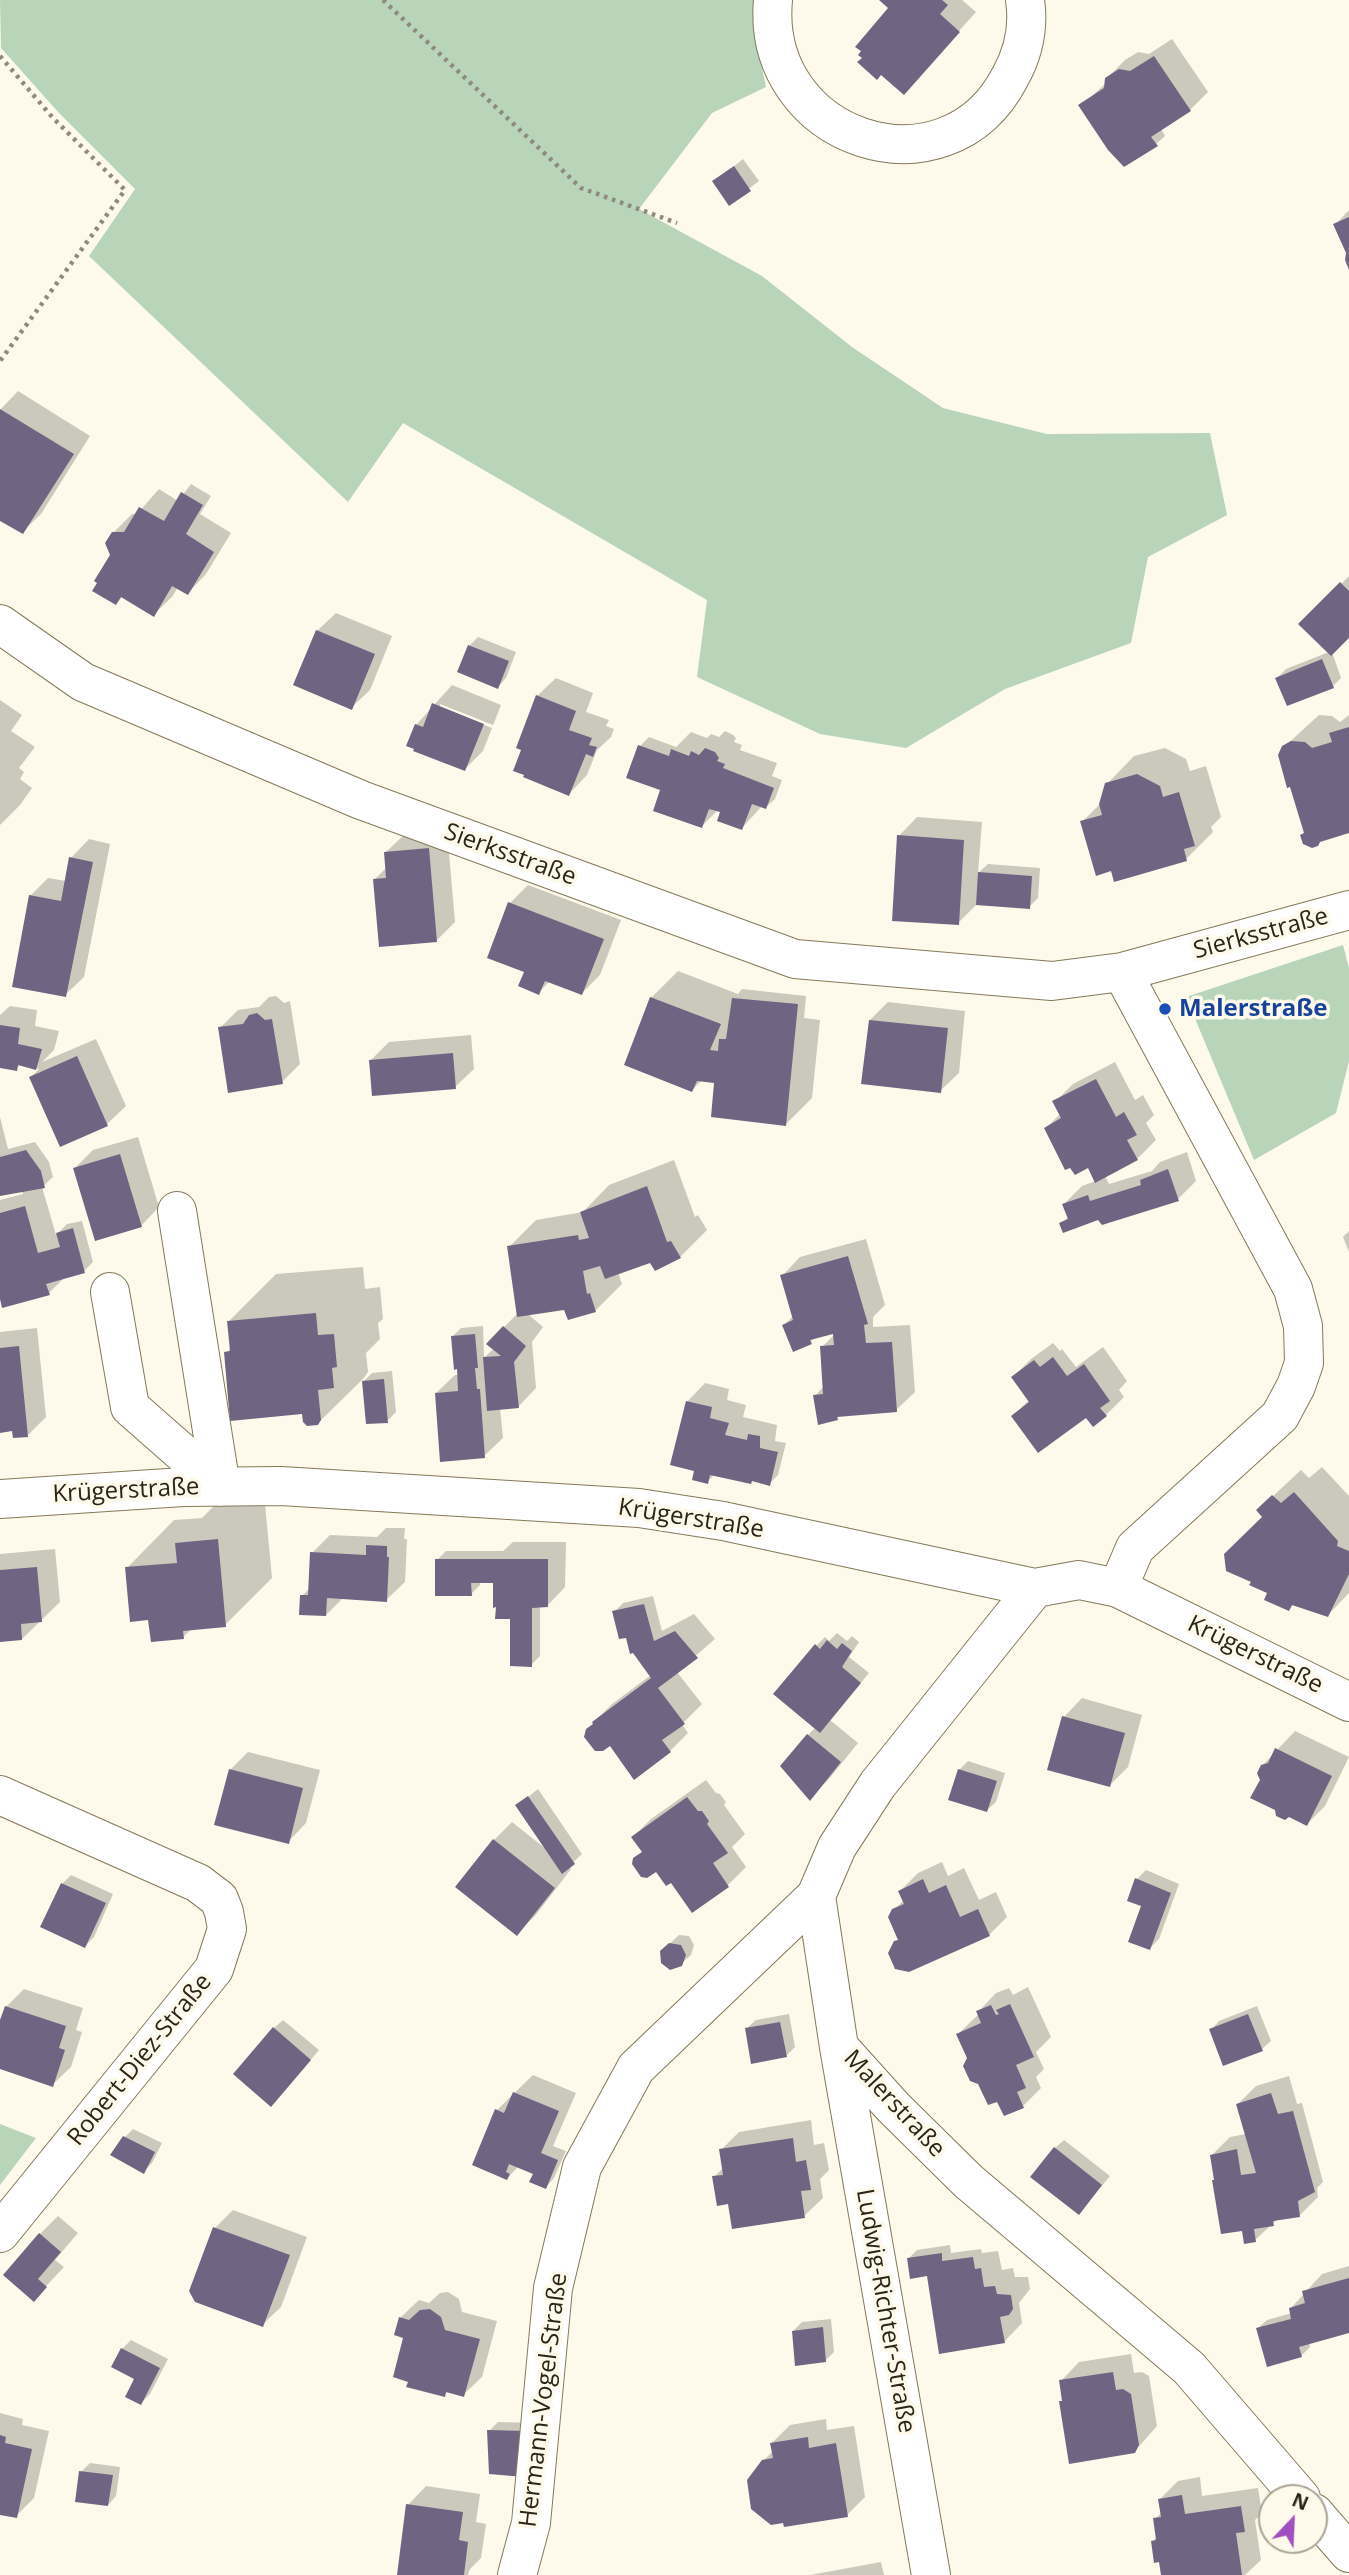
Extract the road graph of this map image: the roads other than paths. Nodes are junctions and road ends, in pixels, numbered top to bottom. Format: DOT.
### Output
graph roads {
  1 [pos="773,0"];
  2 [pos="1025,0"];
  3 [pos="0,624"];
  4 [pos="1349,910"];
  5 [pos="1122,972"];
  6 [pos="177,1211"];
  7 [pos="110,1292"];
  8 [pos="221,1487"];
  9 [pos="0,1499"];
  10 [pos="1035,1588"];
  11 [pos="1118,1588"];
  12 [pos="1349,1702"];
  13 [pos="0,1795"];
  14 [pos="816,1896"];
  15 [pos="839,2047"];
  16 [pos="0,2233"];
  17 [pos="1289,2484"];
  18 [pos="1328,2529"];
  19 [pos="1349,2553"];
  20 [pos="517,2575"];
  21 [pos="931,2575"];
  1 -- 2 [label="street"];
  3 -- 5 [label="street, Sierksstraße"];
  4 -- 5 [label="street, Sierksstraße"];
  5 -- 11 [label="street"];
  6 -- 8 [label="street"];
  7 -- 8 [label="street"];
  8 -- 9 [label="street, Krügerstraße"];
  8 -- 10 [label="street, Krügerstraße"];
  10 -- 11 [label="street, Krügerstraße"];
  10 -- 14 [label="street"];
  11 -- 12 [label="street, Krügerstraße"];
  13 -- 16 [label="street, Robert-Diez-Straße"];
  14 -- 15 [label="street, Malerstraße"];
  14 -- 20 [label="street, Hermann-Vogel-Straße"];
  15 -- 17 [label="street, Malerstraße"];
  15 -- 21 [label="street, Ludwig-Richter-Straße"];
  18 -- 19 [label="street"];
}
